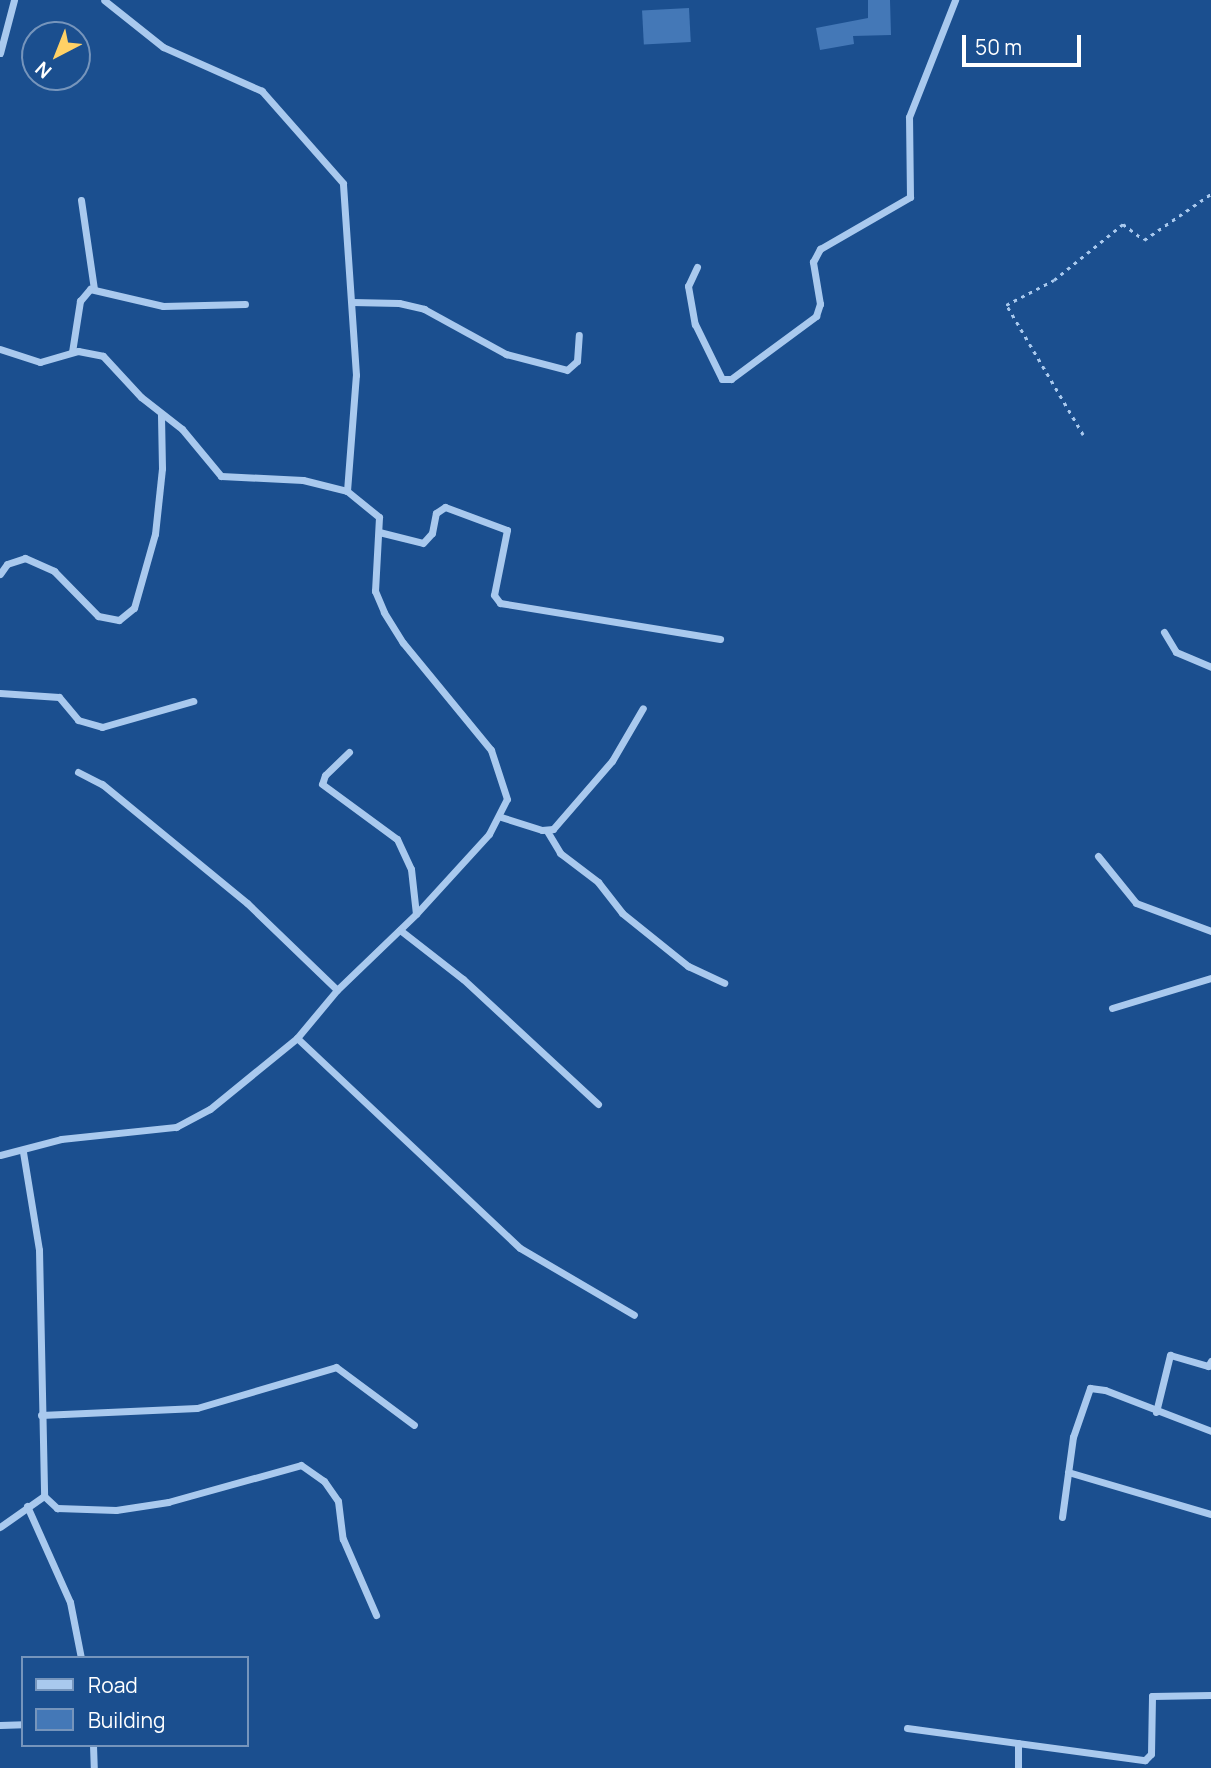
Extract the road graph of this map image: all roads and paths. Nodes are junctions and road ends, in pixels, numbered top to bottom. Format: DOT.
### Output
graph roads {
  1 [pos="14,0"];
  2 [pos="104,0"];
  3 [pos="955,0"];
  4 [pos="0,53"];
  5 [pos="1211,194"];
  6 [pos="81,200"];
  7 [pos="697,267"];
  8 [pos="94,289"];
  9 [pos="352,302"];
  10 [pos="245,304"];
  11 [pos="579,334"];
  12 [pos="0,349"];
  13 [pos="72,352"];
  14 [pos="161,414"];
  15 [pos="1083,435"];
  16 [pos="347,491"];
  17 [pos="379,532"];
  18 [pos="0,575"];
  19 [pos="1164,632"];
  20 [pos="720,639"];
  21 [pos="1211,667"];
  22 [pos="0,693"];
  23 [pos="193,701"];
  24 [pos="643,708"];
  25 [pos="349,752"];
  26 [pos="78,772"];
  27 [pos="501,817"];
  28 [pos="547,831"];
  29 [pos="1098,856"];
  30 [pos="416,914"];
  31 [pos="400,930"];
  32 [pos="1211,931"];
  33 [pos="1211,978"];
  34 [pos="724,983"];
  35 [pos="337,990"];
  36 [pos="1112,1008"];
  37 [pos="296,1038"];
  38 [pos="598,1104"];
  39 [pos="23,1152"];
  40 [pos="0,1155"];
  41 [pos="634,1315"];
  42 [pos="1211,1362"];
  43 [pos="1156,1412"];
  44 [pos="41,1415"];
  45 [pos="414,1425"];
  46 [pos="1211,1431"];
  47 [pos="1068,1472"];
  48 [pos="44,1496"];
  49 [pos="27,1506"];
  50 [pos="1211,1514"];
  51 [pos="1062,1517"];
  52 [pos="0,1527"];
  53 [pos="376,1615"];
  54 [pos="81,1656"];
  55 [pos="1211,1695"];
  56 [pos="21,1724"];
  57 [pos="0,1725"];
  58 [pos="907,1728"];
  59 [pos="1018,1743"];
  60 [pos="93,1747"];
  61 [pos="94,1768"];
  62 [pos="1018,1768"];
  1 -- 4 [label="street"];
  2 -- 9 [label="street"];
  3 -- 7 [label="street"];
  5 -- 15 [label="path"];
  6 -- 8 [label="street"];
  8 -- 10 [label="street"];
  8 -- 13 [label="street"];
  9 -- 11 [label="street"];
  9 -- 16 [label="street"];
  12 -- 13 [label="street"];
  13 -- 14 [label="street"];
  14 -- 16 [label="street"];
  14 -- 18 [label="street"];
  16 -- 17 [label="street"];
  17 -- 20 [label="street"];
  17 -- 27 [label="street"];
  19 -- 21 [label="street"];
  22 -- 23 [label="street"];
  24 -- 28 [label="street"];
  25 -- 30 [label="street"];
  26 -- 35 [label="street"];
  27 -- 28 [label="street"];
  27 -- 30 [label="street"];
  28 -- 34 [label="street"];
  29 -- 32 [label="street"];
  30 -- 31 [label="street"];
  31 -- 35 [label="street"];
  31 -- 38 [label="street"];
  33 -- 36 [label="street"];
  35 -- 37 [label="street"];
  37 -- 39 [label="street"];
  37 -- 41 [label="street"];
  39 -- 40 [label="street"];
  39 -- 44 [label="street"];
  42 -- 43 [label="street"];
  43 -- 46 [label="street"];
  43 -- 47 [label="street"];
  44 -- 45 [label="street"];
  44 -- 48 [label="street"];
  47 -- 50 [label="street"];
  47 -- 51 [label="street"];
  48 -- 49 [label="street"];
  48 -- 53 [label="street"];
  49 -- 52 [label="street"];
  49 -- 54 [label="street"];
  55 -- 59 [label="street"];
  56 -- 57 [label="street"];
  58 -- 59 [label="street"];
  59 -- 62 [label="street"];
  60 -- 61 [label="street"];
}
